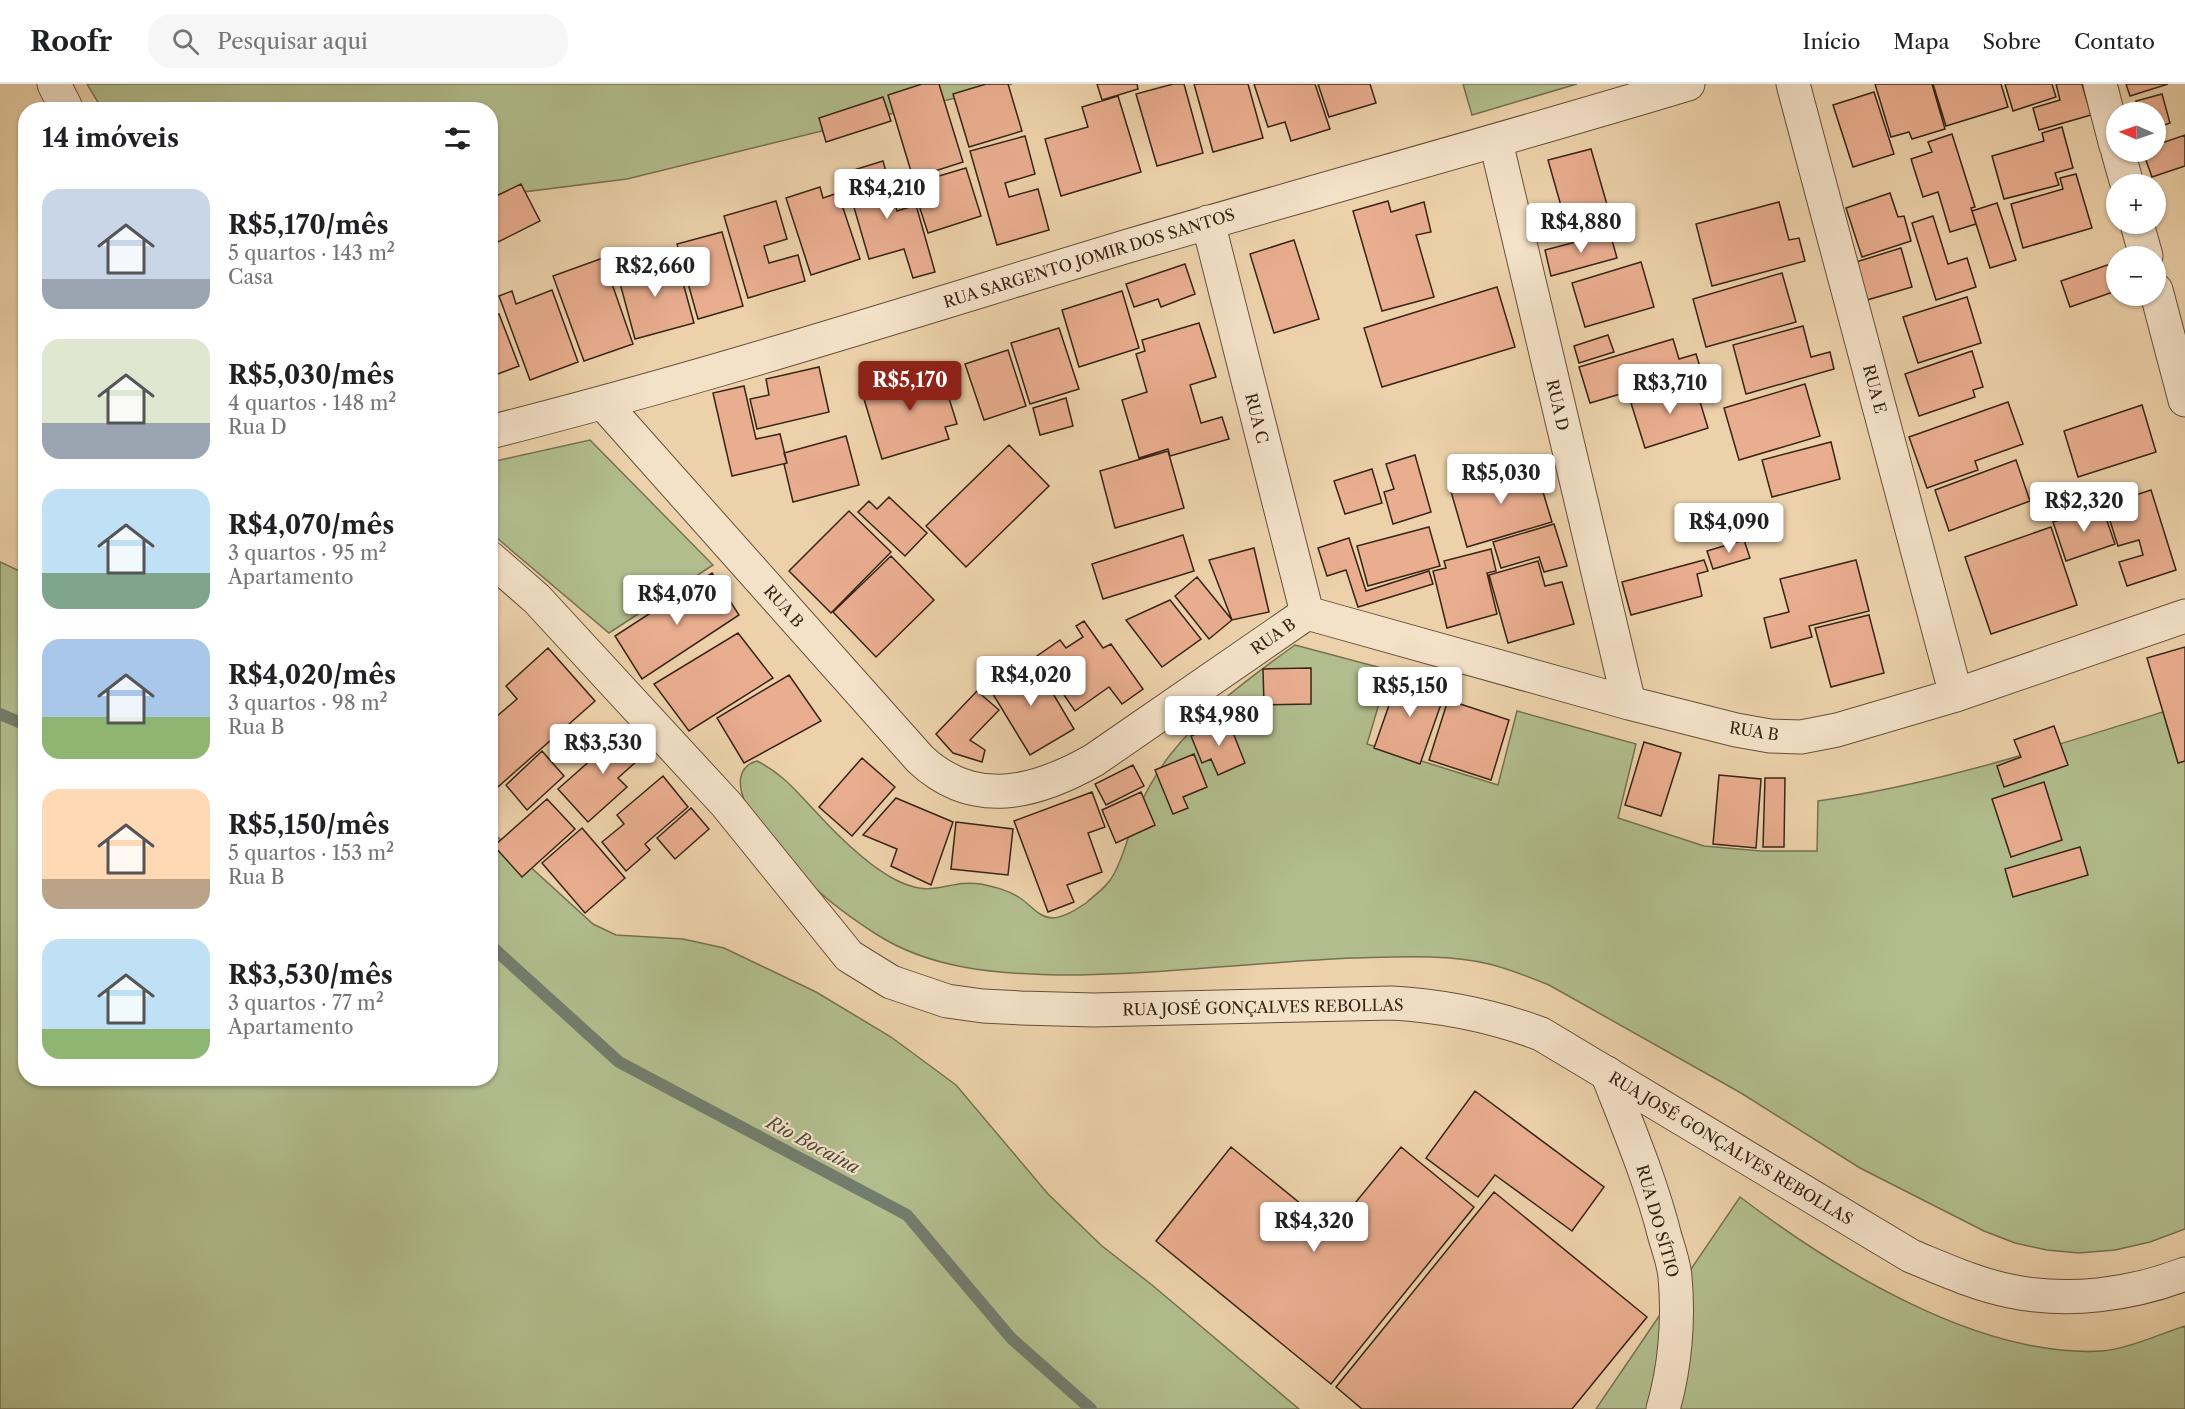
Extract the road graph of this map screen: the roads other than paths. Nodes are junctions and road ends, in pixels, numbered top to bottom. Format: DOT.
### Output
graph roads {
  1 [pos="54,84"];
  2 [pos="1688,84"];
  3 [pos="1793,84"];
  4 [pos="2100,84"];
  5 [pos="63,102"];
  6 [pos="2106,107"];
  7 [pos="1496,141"];
  8 [pos="1208,222"];
  9 [pos="2160,306"];
  10 [pos="2185,400"];
  11 [pos="604,404"];
  12 [pos="498,430"];
  13 [pos="498,565"];
  14 [pos="1307,613"];
  15 [pos="2185,615"];
  16 [pos="1956,695"];
  17 [pos="1629,703"];
  18 [pos="1607,1073"];
  19 [pos="2185,1274"];
  20 [pos="1663,1409"];
  1 -- 5 [label="street"];
  2 -- 7 [label="street, RUA SARGENTO JOMIR DOS SANTOS"];
  3 -- 16 [label="street, RUA E"];
  4 -- 6 [label="street"];
  7 -- 8 [label="street, RUA SARGENTO JOMIR DOS SANTOS"];
  7 -- 17 [label="street, RUA D"];
  8 -- 11 [label="street, RUA SARGENTO JOMIR DOS SANTOS"];
  8 -- 14 [label="street, RUA C"];
  9 -- 10 [label="street"];
  11 -- 12 [label="street, RUA SARGENTO JOMIR DOS SANTOS"];
  11 -- 14 [label="street, RUA B"];
  13 -- 18 [label="street, RUA JOSÉ GONÇALVES REBOLLAS"];
  14 -- 17 [label="street, RUA B"];
  15 -- 16 [label="street, RUA B"];
  16 -- 17 [label="street, RUA B"];
  18 -- 19 [label="street, RUA JOSÉ GONÇALVES REBOLLAS"];
  18 -- 20 [label="street, RUA DO SÍTIO"];
}
